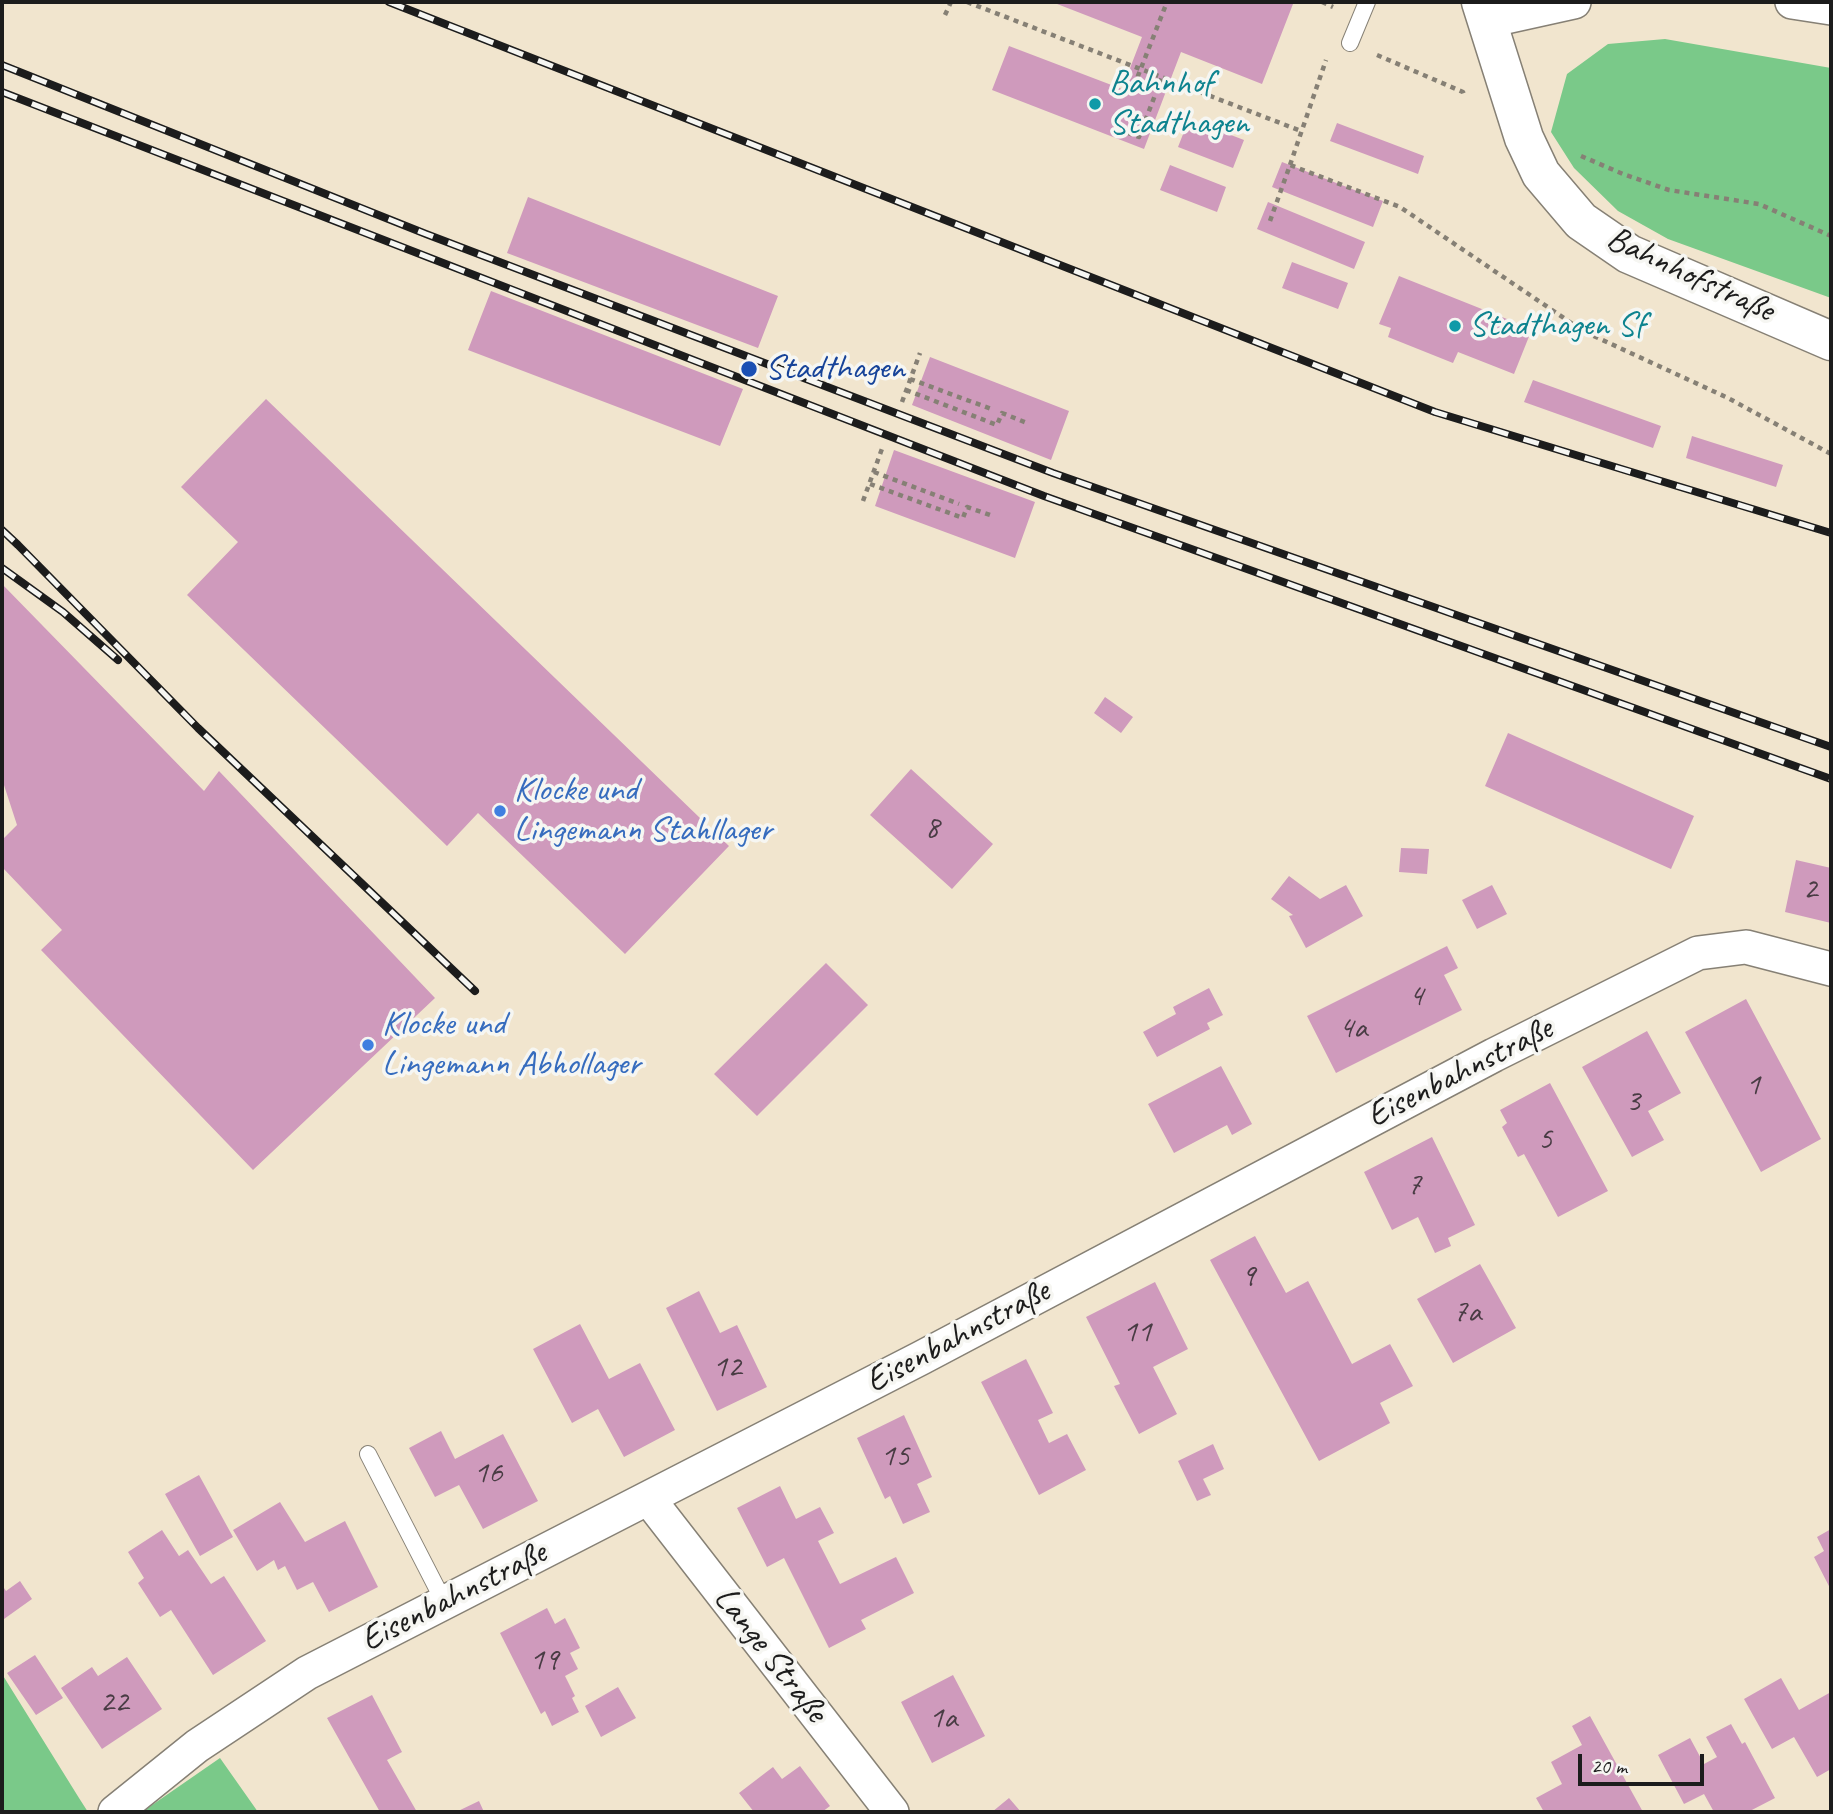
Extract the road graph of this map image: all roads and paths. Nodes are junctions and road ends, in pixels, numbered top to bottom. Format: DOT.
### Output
graph roads {
  1 [pos="951,2"];
  2 [pos="967,2"];
  3 [pos="1167,2"];
  4 [pos="1322,2"];
  5 [pos="1367,2"];
  6 [pos="1574,2"];
  7 [pos="1792,2"];
  8 [pos="1831,8"];
  9 [pos="1485,11"];
  10 [pos="946,15"];
  11 [pos="1334,36"];
  12 [pos="1350,43"];
  13 [pos="1141,69"];
  14 [pos="1162,77"];
  15 [pos="1134,86"];
  16 [pos="1468,104"];
  17 [pos="1118,129"];
  18 [pos="1301,131"];
  19 [pos="1524,138"];
  20 [pos="1290,165"];
  21 [pos="1270,221"];
  22 [pos="1831,236"];
  23 [pos="1831,341"];
  24 [pos="920,354"];
  25 [pos="910,379"];
  26 [pos="906,390"];
  27 [pos="902,402"];
  28 [pos="994,410"];
  29 [pos="1027,422"];
  30 [pos="883,446"];
  31 [pos="1831,454"];
  32 [pos="874,472"];
  33 [pos="870,484"];
  34 [pos="863,501"];
  35 [pos="959,504"];
  36 [pos="993,516"];
  37 [pos="1831,969"];
  38 [pos="368,1454"];
  39 [pos="648,1498"];
  40 [pos="444,1602"];
  41 [pos="115,1812"];
  42 [pos="892,1812"];
  1 -- 10 [label="path"];
  2 -- 13 [label="path"];
  3 -- 13 [label="path"];
  4 -- 11 [label="path"];
  5 -- 12 [label="lane"];
  6 -- 9 [label="street"];
  7 -- 8 [label="street"];
  9 -- 19 [label="main road, Bahnhofstraße"];
  11 -- 12 [label="path"];
  11 -- 18 [label="path"];
  12 -- 16 [label="path"];
  13 -- 14 [label="path"];
  13 -- 15 [label="path"];
  14 -- 17 [label="path"];
  14 -- 18 [label="path"];
  18 -- 20 [label="path"];
  19 -- 22 [label="path"];
  19 -- 23 [label="main road, Bahnhofstraße"];
  20 -- 21 [label="path"];
  20 -- 31 [label="path"];
  24 -- 25 [label="path"];
  25 -- 26 [label="path"];
  25 -- 28 [label="path"];
  26 -- 27 [label="path"];
  26 -- 29 [label="path"];
  30 -- 32 [label="path"];
  32 -- 33 [label="path"];
  32 -- 35 [label="path"];
  33 -- 34 [label="path"];
  33 -- 36 [label="path"];
  37 -- 39 [label="street, Eisenbahnstraße"];
  38 -- 40 [label="lane"];
  39 -- 40 [label="street, Eisenbahnstraße"];
  39 -- 42 [label="street, Lange Straße"];
  40 -- 41 [label="street, Eisenbahnstraße"];
}
